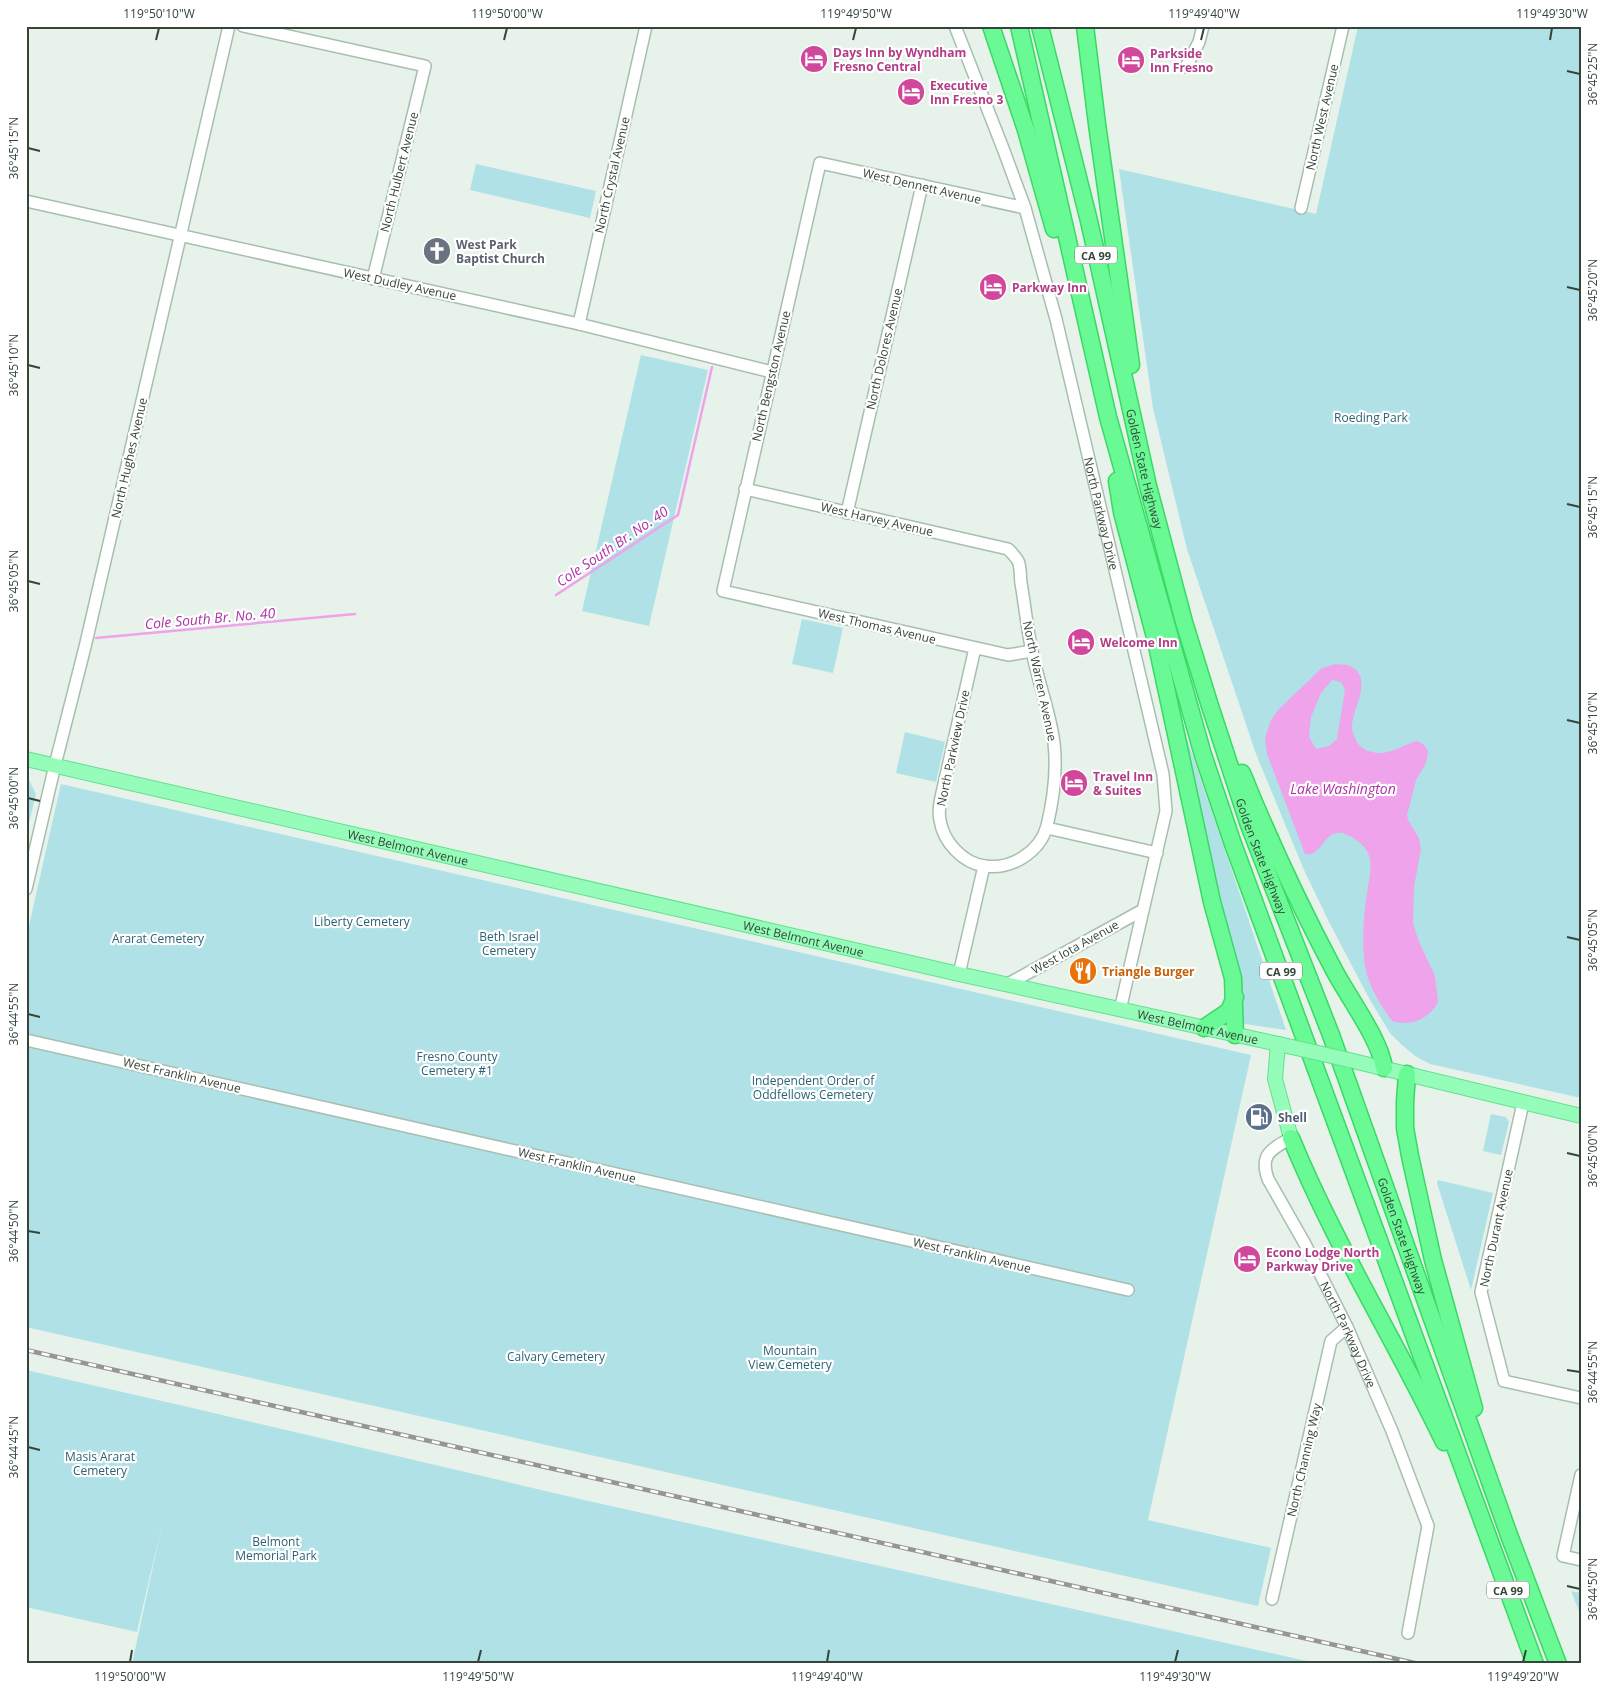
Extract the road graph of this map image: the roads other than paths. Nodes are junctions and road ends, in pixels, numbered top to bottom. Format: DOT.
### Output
graph roads {
  1 [pos="229,26"];
  2 [pos="243,26"];
  3 [pos="646,26"];
  4 [pos="955,26"];
  5 [pos="990,26"];
  6 [pos="1019,26"];
  7 [pos="1040,26"];
  8 [pos="1086,26"];
  9 [pos="1203,26"];
  10 [pos="1342,26"];
  11 [pos="1186,67"];
  12 [pos="820,163"];
  13 [pos="922,186"];
  14 [pos="26,201"];
  15 [pos="1025,208"];
  16 [pos="1302,208"];
  17 [pos="181,236"];
  18 [pos="1073,262"];
  19 [pos="373,278"];
  20 [pos="579,324"];
  21 [pos="772,372"];
  22 [pos="1108,417"];
  23 [pos="1148,486"];
  24 [pos="746,489"];
  25 [pos="847,513"];
  26 [pos="1008,549"];
  27 [pos="723,590"];
  28 [pos="975,648"];
  29 [pos="1032,651"];
  30 [pos="1210,706"];
  31 [pos="26,759"];
  32 [pos="55,765"];
  33 [pos="1046,828"];
  34 [pos="1157,853"];
  35 [pos="984,866"];
  36 [pos="26,889"];
  37 [pos="1143,910"];
  38 [pos="959,974"];
  39 [pos="1006,985"];
  40 [pos="1235,997"];
  41 [pos="1120,1010"];
  42 [pos="1204,1028"];
  43 [pos="1235,1035"];
  44 [pos="26,1040"];
  45 [pos="1285,1046"];
  46 [pos="1384,1068"];
  47 [pos="1407,1074"];
  48 [pos="1523,1103"];
  49 [pos="1581,1116"];
  50 [pos="1291,1138"];
  51 [pos="1128,1290"];
  52 [pos="1347,1327"];
  53 [pos="1581,1398"];
  54 [pos="1581,1475"];
  55 [pos="1480,1516"];
  56 [pos="1508,1535"];
  57 [pos="1581,1560"];
  58 [pos="1272,1599"];
  59 [pos="1408,1633"];
  60 [pos="1535,1664"];
  61 [pos="1558,1664"];
  1 -- 17 [label="street, North Hughes Avenue"];
  2 -- 19 [label="street, North Hulbert Avenue"];
  3 -- 20 [label="street, North Crystal Avenue"];
  4 -- 15 [label="street, North Parkway Drive"];
  5 -- 18 [label="highway"];
  6 -- 18 [label="highway, Golden State Highway / CA 99"];
  7 -- 23 [label="highway, Golden State Highway / CA 99"];
  8 -- 23 [label="highway"];
  9 -- 11 [label="street"];
  10 -- 16 [label="street, North West Avenue"];
  12 -- 13 [label="street, West Dennett Avenue"];
  12 -- 21 [label="street, North Bengston Avenue"];
  13 -- 15 [label="street, West Dennett Avenue"];
  13 -- 25 [label="street, North Dolores Avenue"];
  14 -- 17 [label="street, West Dudley Avenue"];
  15 -- 34 [label="street, North Parkway Drive"];
  17 -- 19 [label="street, West Dudley Avenue"];
  17 -- 32 [label="street, North Hughes Avenue"];
  18 -- 22 [label="highway, Golden State Highway / CA 99"];
  19 -- 20 [label="street, West Dudley Avenue"];
  20 -- 21 [label="street, West Dudley Avenue"];
  21 -- 24 [label="street, North Bengston Avenue"];
  22 -- 40 [label="highway"];
  22 -- 55 [label="highway, Golden State Highway / CA 99"];
  23 -- 30 [label="highway, Golden State Highway / CA 99"];
  24 -- 25 [label="street, West Harvey Avenue"];
  24 -- 27 [label="street, North Bengston Avenue"];
  25 -- 26 [label="street, West Harvey Avenue"];
  26 -- 29 [label="street, North Warren Avenue"];
  27 -- 28 [label="street, West Thomas Avenue"];
  28 -- 29 [label="street, West Thomas Avenue"];
  28 -- 35 [label="street, North Parkview Drive"];
  29 -- 33 [label="street, North Warren Avenue"];
  30 -- 46 [label="highway"];
  30 -- 56 [label="highway, Golden State Highway / CA 99"];
  31 -- 32 [label="main road, West Belmont Avenue"];
  32 -- 36 [label="street, North Hughes Avenue"];
  32 -- 38 [label="main road, West Belmont Avenue"];
  33 -- 34 [label="street"];
  33 -- 35 [label="street, North Warren Avenue"];
  34 -- 37 [label="street, North Parkway Drive"];
  35 -- 38 [label="street"];
  37 -- 39 [label="street, West Iota Avenue"];
  37 -- 41 [label="street, North Parkway Drive"];
  38 -- 39 [label="main road, West Belmont Avenue"];
  39 -- 41 [label="main road, West Belmont Avenue"];
  40 -- 42 [label="highway"];
  40 -- 43 [label="highway"];
  41 -- 42 [label="main road, West Belmont Avenue"];
  42 -- 43 [label="main road, West Belmont Avenue"];
  43 -- 45 [label="main road, West Belmont Avenue"];
  44 -- 51 [label="street, West Franklin Avenue"];
  45 -- 46 [label="main road, West Belmont Avenue, bridge"];
  45 -- 50 [label="main road"];
  46 -- 47 [label="main road, West Belmont Avenue"];
  47 -- 48 [label="main road, West Belmont Avenue"];
  47 -- 56 [label="highway"];
  48 -- 49 [label="main road, West Belmont Avenue"];
  48 -- 53 [label="street, North Durant Avenue"];
  50 -- 52 [label="street, North Parkway Drive"];
  50 -- 55 [label="highway"];
  52 -- 58 [label="street, North Channing Way"];
  52 -- 59 [label="street, North Parkway Drive"];
  54 -- 57 [label="street"];
  55 -- 60 [label="highway, Golden State Highway / CA 99"];
  56 -- 61 [label="highway, Golden State Highway / CA 99"];
}
